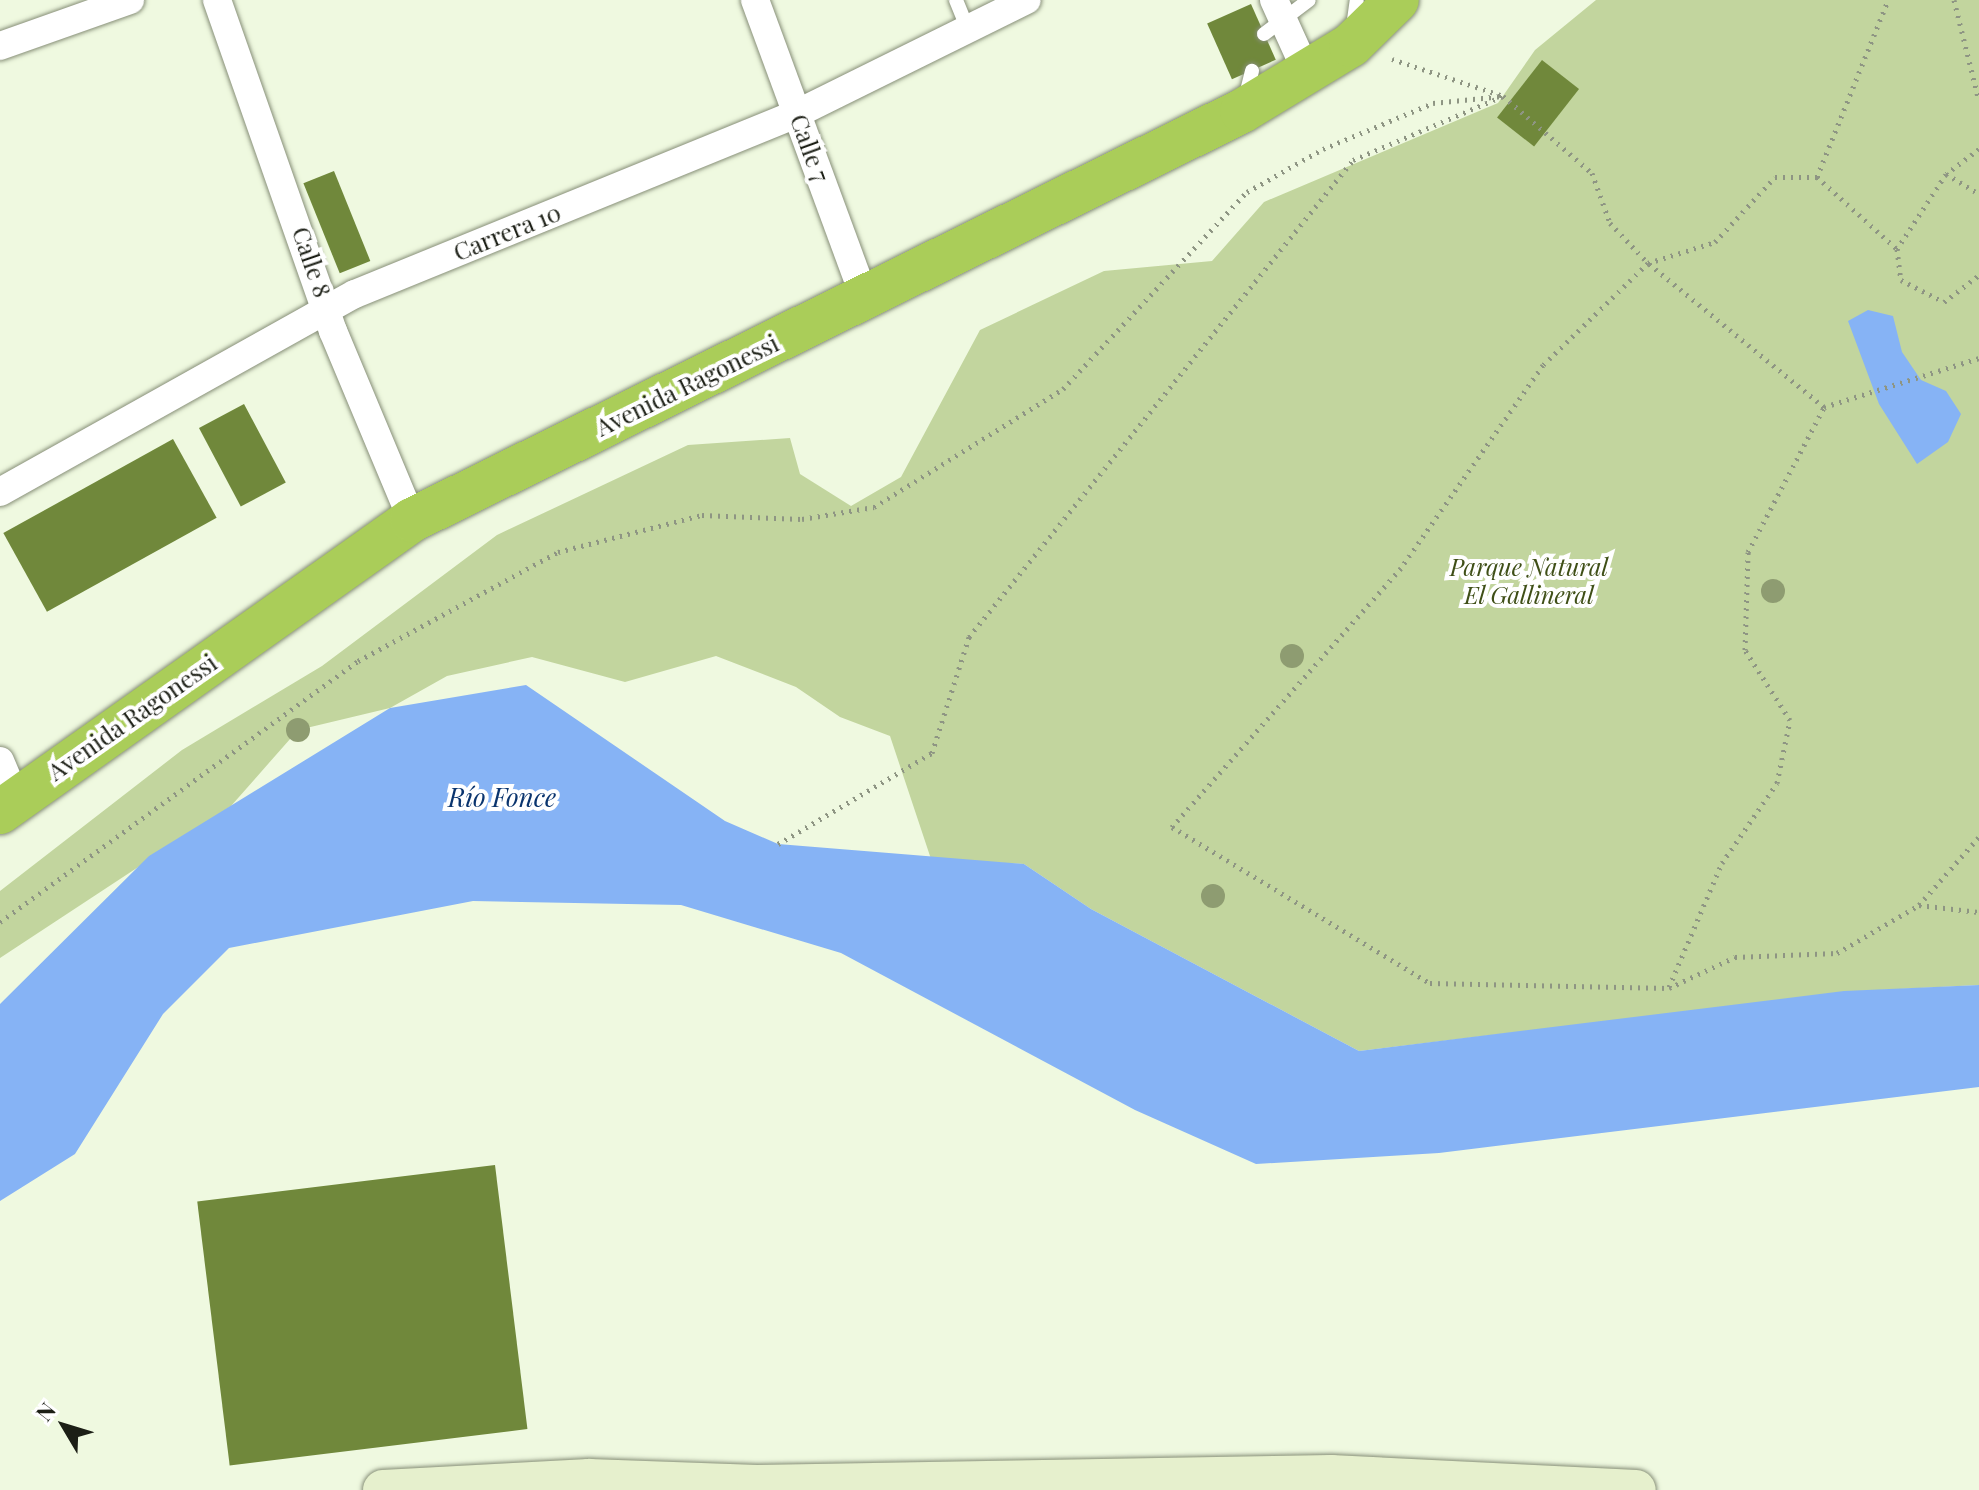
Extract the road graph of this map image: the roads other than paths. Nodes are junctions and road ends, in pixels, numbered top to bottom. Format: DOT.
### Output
graph roads {
  1 [pos="130,0"];
  2 [pos="217,0"];
  3 [pos="755,0"];
  4 [pos="956,0"];
  5 [pos="1027,0"];
  6 [pos="1309,0"];
  7 [pos="1357,0"];
  8 [pos="1397,0"];
  9 [pos="1273,17"];
  10 [pos="968,30"];
  11 [pos="1351,45"];
  12 [pos="0,46"];
  13 [pos="1308,75"];
  14 [pos="798,113"];
  15 [pos="864,297"];
  16 [pos="328,308"];
  17 [pos="0,492"];
  18 [pos="412,520"];
  19 [pos="5,790"];
  20 [pos="383,1490"];
  21 [pos="1636,1490"];
  1 -- 12 [label="street"];
  2 -- 16 [label="street, Calle 8"];
  3 -- 14 [label="street, Calle 7"];
  4 -- 10 [label="lane"];
  5 -- 10 [label="street, Carrera 10"];
  6 -- 9 [label="lane"];
  7 -- 11 [label="lane"];
  8 -- 11 [label="highway, Avenida Ragonessi"];
  9 -- 13 [label="street"];
  10 -- 14 [label="street, Carrera 10"];
  11 -- 13 [label="highway, Avenida Ragonessi"];
  13 -- 15 [label="highway, Avenida Ragonessi"];
  14 -- 15 [label="street, Calle 7"];
  14 -- 16 [label="street, Carrera 10"];
  15 -- 18 [label="highway, Avenida Ragonessi"];
  16 -- 17 [label="street, Carrera 10"];
  16 -- 18 [label="street, Calle 8"];
  18 -- 19 [label="highway, Avenida Ragonessi"];
  20 -- 21 [label="street"];
}
